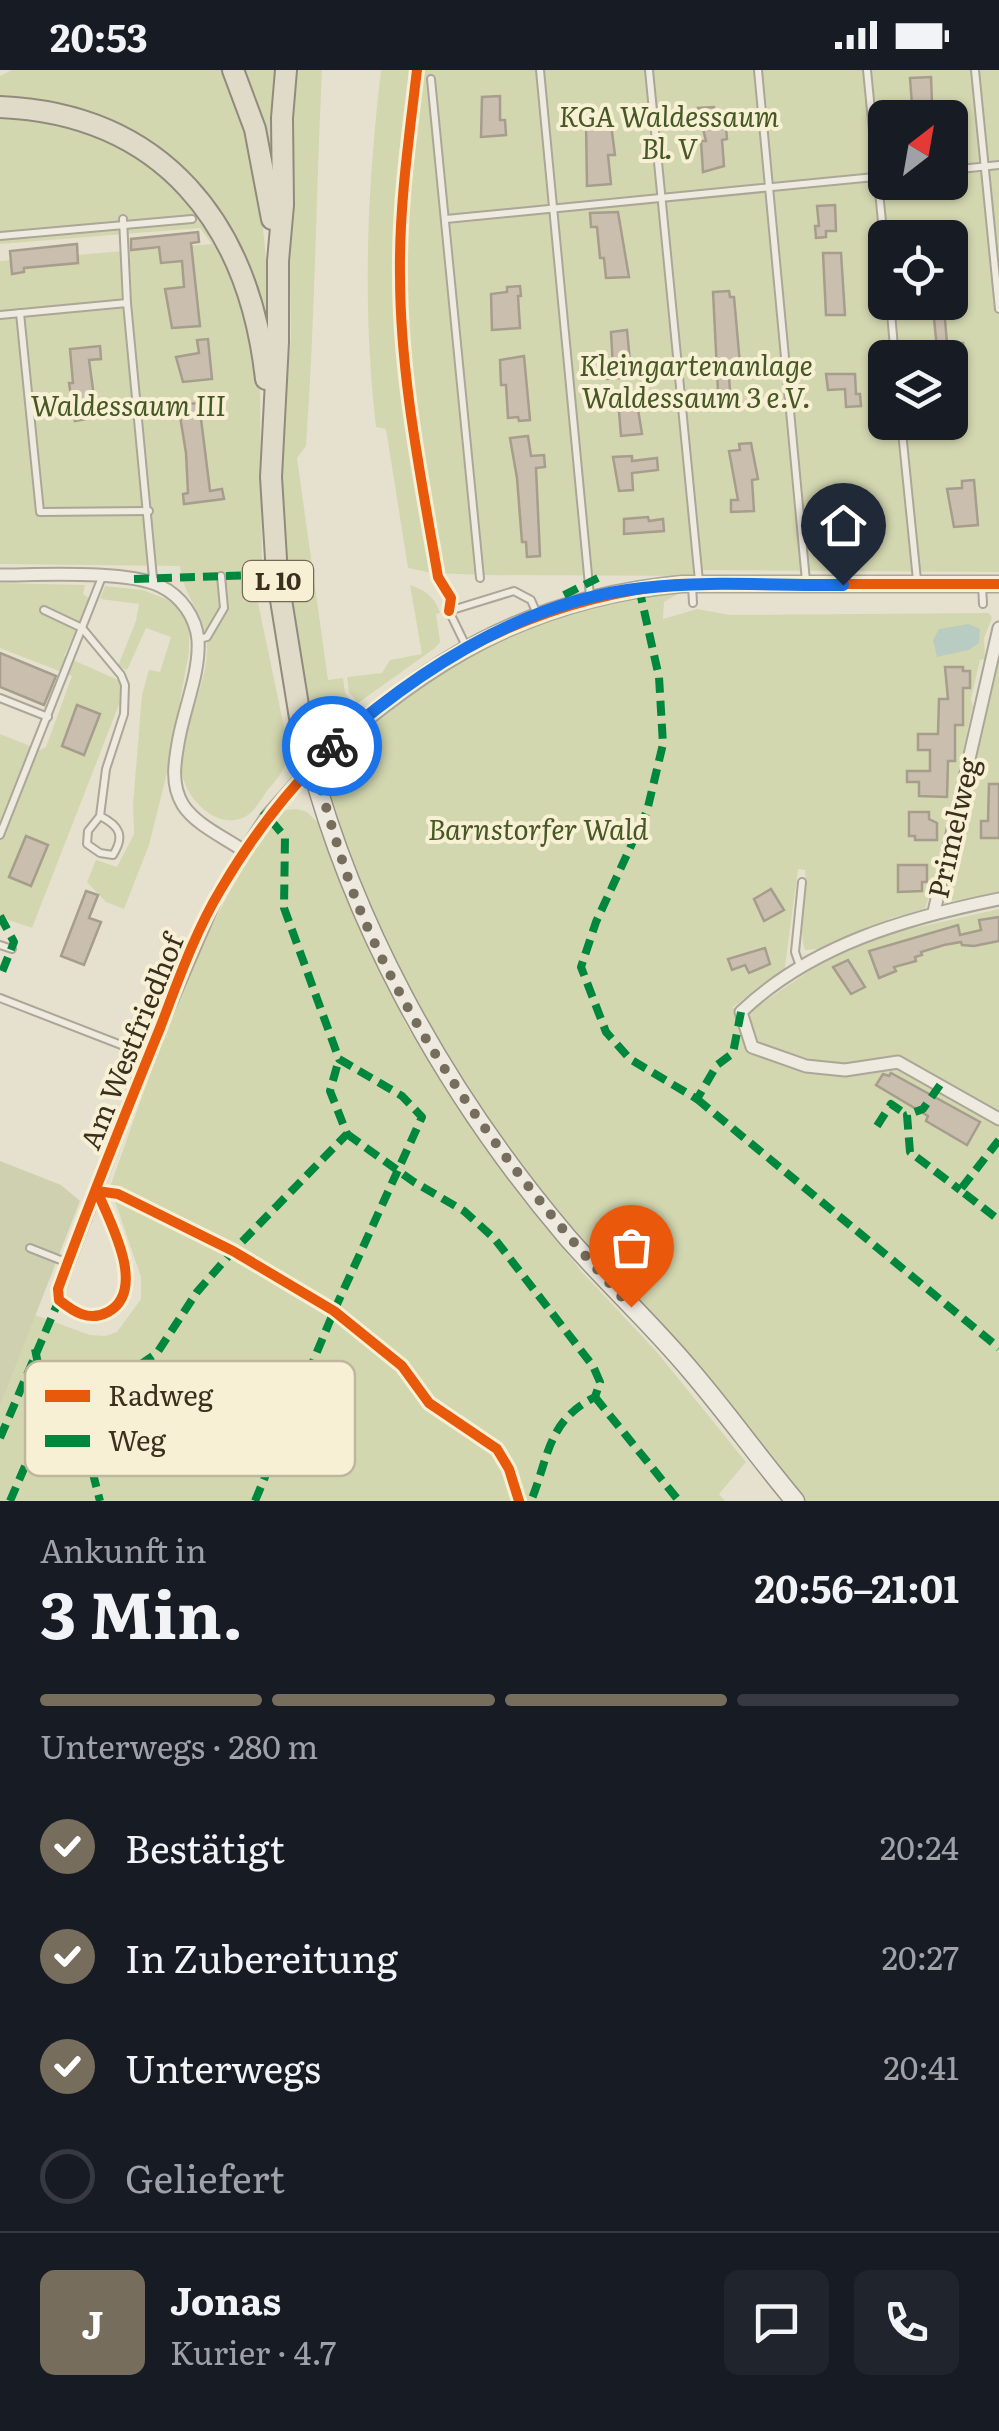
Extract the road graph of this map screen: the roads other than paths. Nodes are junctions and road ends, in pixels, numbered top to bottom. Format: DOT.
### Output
graph roads {
  1 [pos="233,70"];
  2 [pos="286,70"];
  3 [pos="540,70"];
  4 [pos="649,70"];
  5 [pos="758,70"];
  6 [pos="867,70"];
  7 [pos="975,70"];
  8 [pos="432,79"];
  9 [pos="871,100"];
  10 [pos="0,107"];
  11 [pos="999,165"];
  12 [pos="985,166"];
  13 [pos="968,168"];
  14 [pos="868,177"];
  15 [pos="770,188"];
  16 [pos="661,198"];
  17 [pos="554,208"];
  18 [pos="446,218"];
  19 [pos="192,219"];
  20 [pos="123,222"];
  21 [pos="0,236"];
  22 [pos="278,261"];
  23 [pos="128,303"];
  24 [pos="999,309"];
  25 [pos="20,313"];
  26 [pos="0,315"];
  27 [pos="272,436"];
  28 [pos="903,440"];
  29 [pos="149,511"];
  30 [pos="0,575"];
  31 [pos="222,576"];
  32 [pos="102,577"];
  33 [pos="153,578"];
  34 [pos="480,578"];
  35 [pos="696,584"];
  36 [pos="917,584"];
  37 [pos="991,584"];
  38 [pos="806,585"];
  39 [pos="590,598"];
  40 [pos="692,602"];
  41 [pos="983,604"];
  42 [pos="44,610"];
  43 [pos="538,615"];
  44 [pos="82,628"];
  45 [pos="999,628"];
  46 [pos="198,639"];
  47 [pos="466,647"];
  48 [pos="0,698"];
  49 [pos="48,717"];
  50 [pos="301,724"];
  51 [pos="313,764"];
  52 [pos="100,816"];
  53 [pos="0,835"];
  54 [pos="244,850"];
  55 [pos="802,882"];
  56 [pos="999,899"];
  57 [pos="934,912"];
  58 [pos="0,945"];
  59 [pos="12,949"];
  60 [pos="801,969"];
  61 [pos="0,998"];
  62 [pos="148,1055"];
  63 [pos="999,1119"];
  64 [pos="97,1191"];
  65 [pos="30,1248"];
  66 [pos="68,1264"];
  67 [pos="795,1501"];
  1 -- 22 [label="highway"];
  2 -- 22 [label="highway"];
  3 -- 17 [label="lane"];
  4 -- 16 [label="lane"];
  5 -- 15 [label="lane"];
  6 -- 9 [label="lane"];
  7 -- 12 [label="lane"];
  8 -- 18 [label="lane"];
  10 -- 27 [label="highway"];
  11 -- 12 [label="lane"];
  12 -- 13 [label="lane"];
  12 -- 24 [label="lane"];
  14 -- 15 [label="lane"];
  15 -- 16 [label="lane"];
  15 -- 38 [label="lane"];
  16 -- 17 [label="lane"];
  16 -- 35 [label="lane"];
  17 -- 18 [label="lane"];
  17 -- 39 [label="lane"];
  18 -- 34 [label="lane"];
  19 -- 20 [label="lane"];
  20 -- 21 [label="lane"];
  20 -- 23 [label="lane"];
  22 -- 27 [label="highway"];
  23 -- 25 [label="lane"];
  23 -- 29 [label="lane"];
  25 -- 26 [label="lane"];
  25 -- 29 [label="lane"];
  27 -- 50 [label="highway, L 10"];
  28 -- 36 [label="lane"];
  29 -- 33 [label="lane"];
  30 -- 32 [label="street"];
  31 -- 46 [label="lane"];
  32 -- 44 [label="lane"];
  32 -- 46 [label="street"];
  35 -- 38 [label="street"];
  35 -- 39 [label="street"];
  35 -- 40 [label="lane"];
  36 -- 37 [label="street"];
  36 -- 38 [label="street"];
  37 -- 41 [label="lane"];
  39 -- 43 [label="street"];
  42 -- 44 [label="lane"];
  43 -- 47 [label="street"];
  43 -- 47 [label="lane"];
  44 -- 49 [label="lane"];
  44 -- 52 [label="lane"];
  45 -- 57 [label="street, Primelweg"];
  46 -- 54 [label="street"];
  47 -- 51 [label="street"];
  48 -- 49 [label="lane"];
  49 -- 53 [label="lane"];
  50 -- 51 [label="main road, L 10"];
  51 -- 54 [label="street, Am Westfriedhof"];
  51 -- 67 [label="main road, L 10"];
  52 -- 52 [label="lane"];
  54 -- 62 [label="street, Am Westfriedhof"];
  55 -- 60 [label="lane"];
  56 -- 57 [label="street"];
  57 -- 60 [label="street"];
  58 -- 59 [label="lane"];
  60 -- 63 [label="street"];
  61 -- 62 [label="lane, Am Westfriedhof"];
  62 -- 64 [label="street, Am Westfriedhof"];
  64 -- 66 [label="street, Am Westfriedhof"];
  64 -- 66 [label="street, Am Westfriedhof"];
  65 -- 66 [label="lane"];
}
